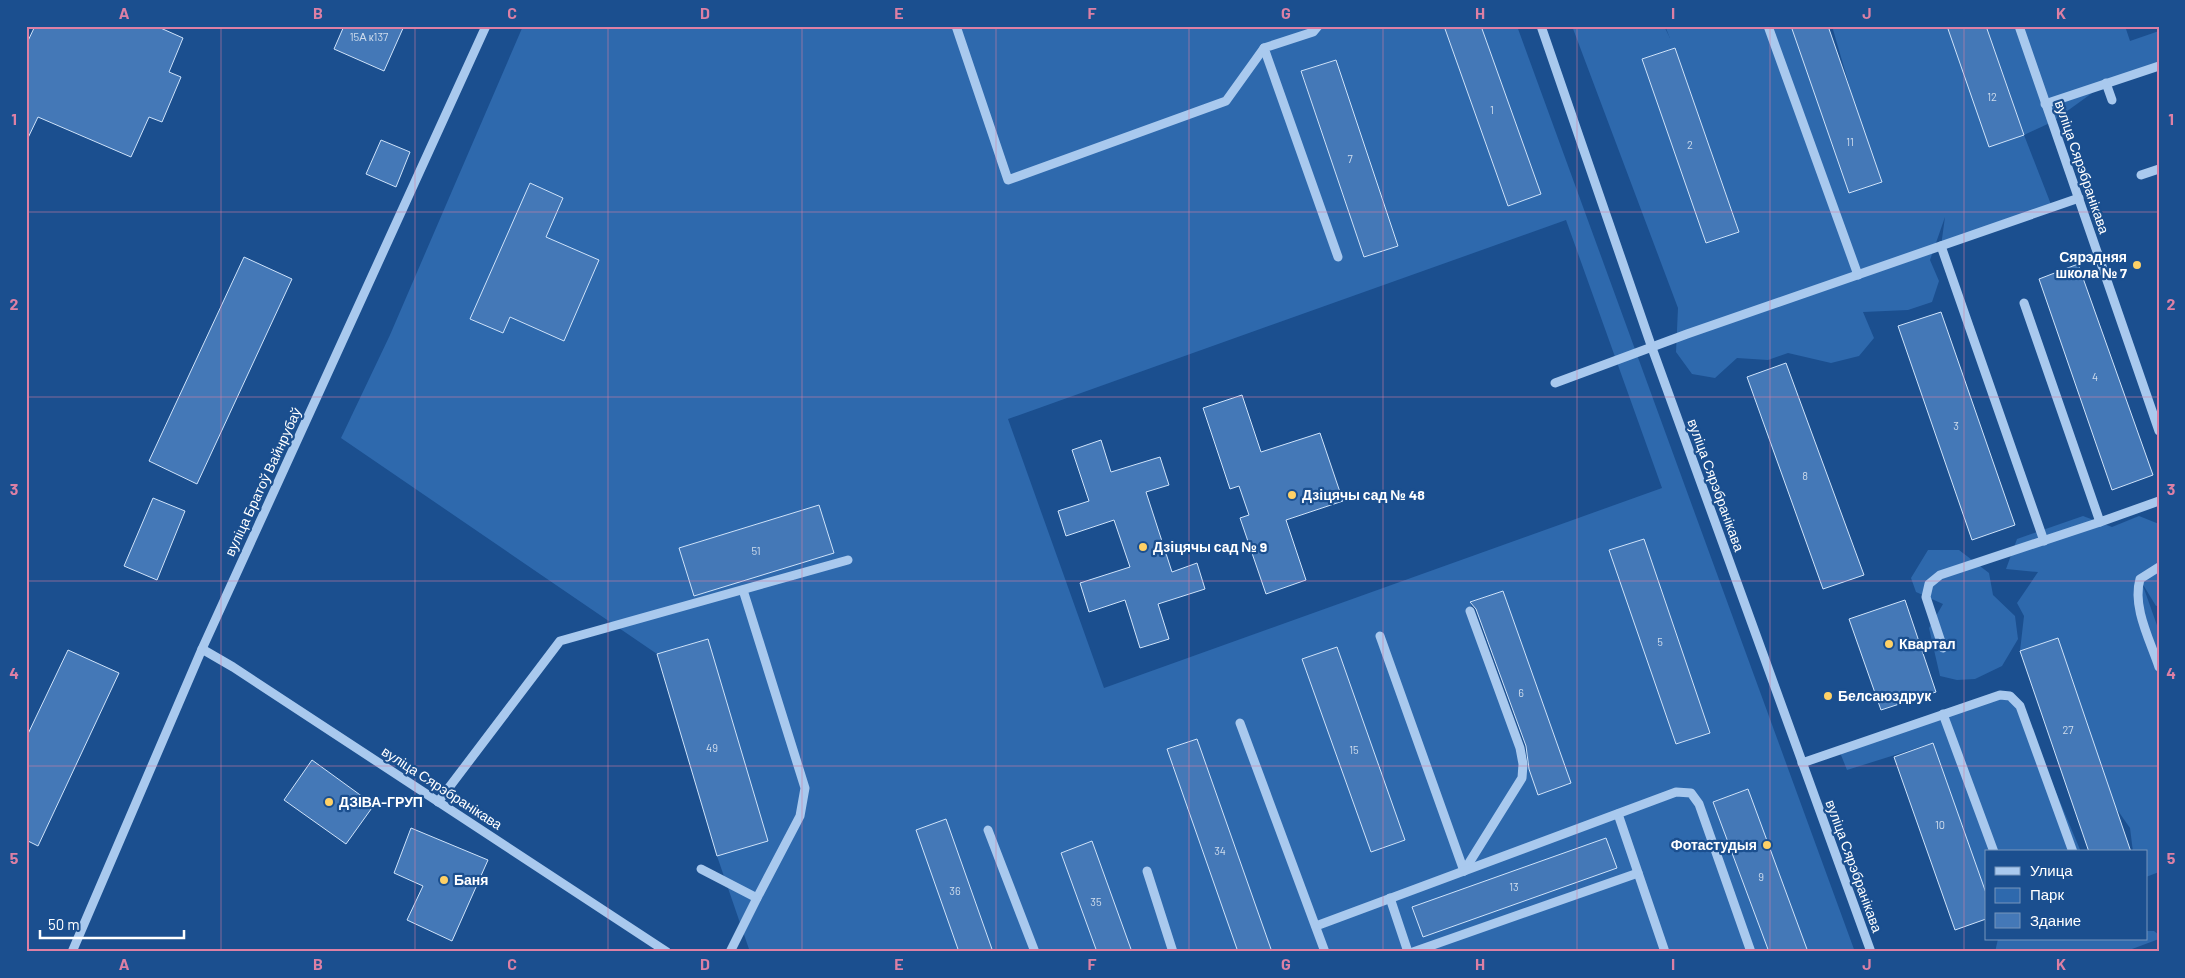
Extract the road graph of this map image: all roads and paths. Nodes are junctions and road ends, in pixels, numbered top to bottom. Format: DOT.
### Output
graph roads {
  1 [pos="486,26"];
  2 [pos="956,26"];
  3 [pos="1318,26"];
  4 [pos="1541,26"];
  5 [pos="1768,26"];
  6 [pos="2019,26"];
  7 [pos="1264,48"];
  8 [pos="2159,66"];
  9 [pos="2106,83"];
  10 [pos="2112,100"];
  11 [pos="2045,104"];
  12 [pos="2159,169"];
  13 [pos="2141,175"];
  14 [pos="2078,198"];
  15 [pos="1941,246"];
  16 [pos="1338,257"];
  17 [pos="1858,275"];
  18 [pos="2024,303"];
  19 [pos="1652,348"];
  20 [pos="1554,383"];
  21 [pos="2159,431"];
  22 [pos="2159,501"];
  23 [pos="2100,522"];
  24 [pos="2044,541"];
  25 [pos="848,560"];
  26 [pos="2159,567"];
  27 [pos="742,590"];
  28 [pos="1470,611"];
  29 [pos="1380,636"];
  30 [pos="1943,648"];
  31 [pos="202,649"];
  32 [pos="2159,667"];
  33 [pos="1943,714"];
  34 [pos="1240,723"];
  35 [pos="1802,763"];
  36 [pos="438,802"];
  37 [pos="1618,814"];
  38 [pos="988,830"];
  39 [pos="1993,850"];
  40 [pos="2072,850"];
  41 [pos="701,870"];
  42 [pos="1147,870"];
  43 [pos="1464,871"];
  44 [pos="1638,873"];
  45 [pos="757,898"];
  46 [pos="1390,898"];
  47 [pos="1316,926"];
  48 [pos="72,952"];
  49 [pos="667,952"];
  50 [pos="730,952"];
  51 [pos="1035,952"];
  52 [pos="1173,952"];
  53 [pos="1325,952"];
  54 [pos="1408,952"];
  55 [pos="1413,952"];
  56 [pos="1665,952"];
  57 [pos="1751,952"];
  58 [pos="1871,952"];
  1 -- 31 [label="street, вуліца Братоў Вайнрубаў"];
  2 -- 7 [label="street"];
  3 -- 7 [label="street"];
  4 -- 19 [label="street, вуліца Сярэбранікава"];
  5 -- 17 [label="street"];
  6 -- 11 [label="street, вуліца Сярэбранікава"];
  7 -- 16 [label="street"];
  8 -- 9 [label="street"];
  9 -- 10 [label="street"];
  9 -- 11 [label="street"];
  11 -- 14 [label="street, вуліца Сярэбранікава"];
  12 -- 13 [label="street"];
  14 -- 15 [label="street"];
  14 -- 21 [label="street, вуліца Сярэбранікава"];
  15 -- 17 [label="street"];
  15 -- 24 [label="street"];
  17 -- 19 [label="street"];
  18 -- 23 [label="street"];
  19 -- 20 [label="street"];
  19 -- 35 [label="street, вуліца Сярэбранікава"];
  22 -- 23 [label="street"];
  23 -- 24 [label="street"];
  24 -- 30 [label="street"];
  25 -- 27 [label="street"];
  26 -- 32 [label="street"];
  27 -- 36 [label="street"];
  27 -- 45 [label="street"];
  28 -- 43 [label="street"];
  29 -- 43 [label="street"];
  31 -- 36 [label="street, вуліца Сярэбранікава"];
  31 -- 48 [label="street, вуліца Братоў Вайнрубаў"];
  33 -- 35 [label="street"];
  33 -- 39 [label="street"];
  33 -- 40 [label="street"];
  34 -- 47 [label="street"];
  35 -- 58 [label="street, вуліца Сярэбранікава"];
  36 -- 49 [label="street, вуліца Сярэбранікава"];
  37 -- 43 [label="street"];
  37 -- 44 [label="street"];
  37 -- 57 [label="street"];
  38 -- 51 [label="street"];
  41 -- 45 [label="street"];
  42 -- 52 [label="street"];
  43 -- 46 [label="street"];
  44 -- 55 [label="street"];
  44 -- 56 [label="street"];
  45 -- 50 [label="street"];
  46 -- 47 [label="street"];
  46 -- 54 [label="street"];
  47 -- 53 [label="street"];
}
